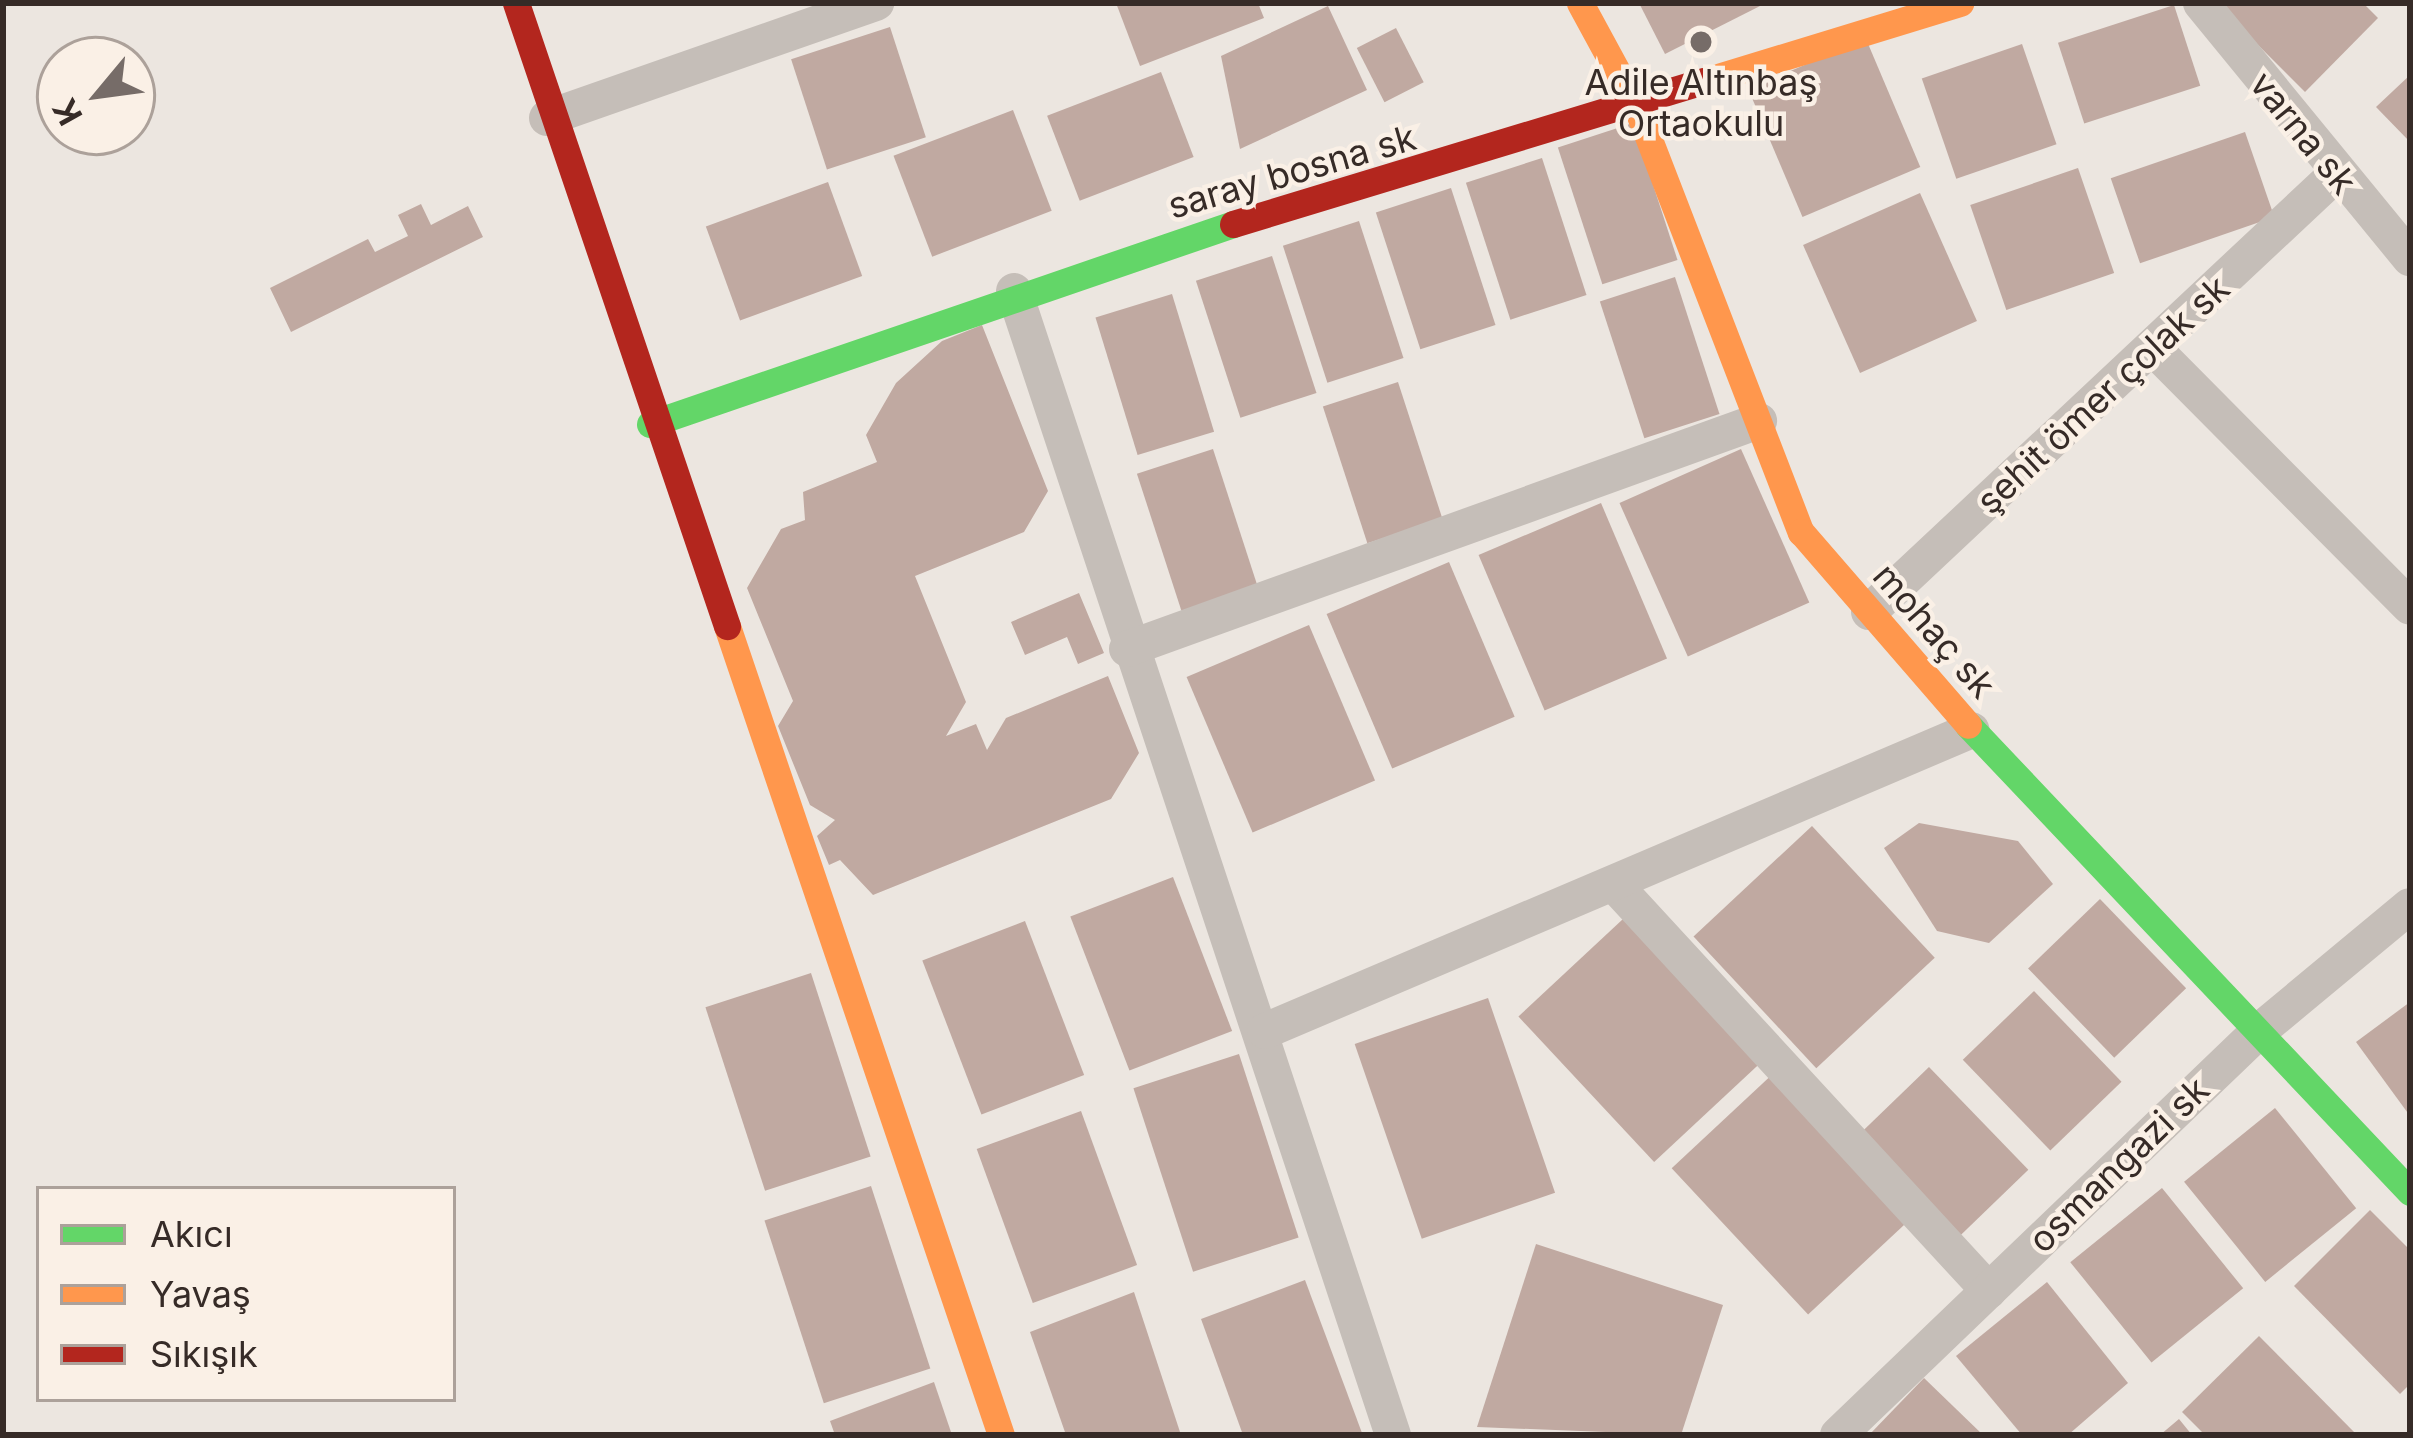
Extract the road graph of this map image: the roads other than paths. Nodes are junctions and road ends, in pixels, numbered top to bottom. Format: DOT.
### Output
graph roads {
  1 [pos="516,3"];
  2 [pos="876,3"];
  3 [pos="1580,3"];
  4 [pos="1960,3"];
  5 [pos="2201,3"];
  6 [pos="1637,108"];
  7 [pos="547,118"];
  8 [pos="2334,176"];
  9 [pos="2410,258"];
  10 [pos="1014,291"];
  11 [pos="2154,350"];
  12 [pos="1759,421"];
  13 [pos="650,424"];
  14 [pos="2410,607"];
  15 [pos="1869,612"];
  16 [pos="1127,649"];
  17 [pos="1972,730"];
  18 [pos="1614,884"];
  19 [pos="2410,906"];
  20 [pos="1265,1031"];
  21 [pos="2258,1032"];
  22 [pos="2410,1192"];
  23 [pos="1989,1291"];
  24 [pos="1001,1435"];
  25 [pos="1393,1435"];
  26 [pos="1838,1435"];
  1 -- 7 [label="street"];
  2 -- 7 [label="street"];
  3 -- 6 [label="street, mohaç sk"];
  4 -- 6 [label="street, saray bosna sk"];
  5 -- 8 [label="street, varna sk"];
  6 -- 10 [label="street, saray bosna sk"];
  6 -- 12 [label="street, mohaç sk"];
  7 -- 13 [label="street"];
  8 -- 9 [label="street, varna sk"];
  8 -- 11 [label="street, şehit ömer çolak sk"];
  10 -- 13 [label="street, saray bosna sk"];
  10 -- 16 [label="street"];
  11 -- 14 [label="street"];
  11 -- 15 [label="street, şehit ömer çolak sk"];
  12 -- 15 [label="street, mohaç sk"];
  12 -- 16 [label="street"];
  13 -- 24 [label="street"];
  15 -- 17 [label="street, mohaç sk"];
  16 -- 20 [label="street"];
  17 -- 18 [label="street"];
  17 -- 21 [label="street, mohaç sk"];
  18 -- 20 [label="street"];
  18 -- 23 [label="street"];
  19 -- 21 [label="street, osmangazi sk"];
  20 -- 25 [label="street"];
  21 -- 22 [label="street, mohaç sk"];
  21 -- 23 [label="street, osmangazi sk"];
  23 -- 26 [label="street, osmangazi sk"];
}
